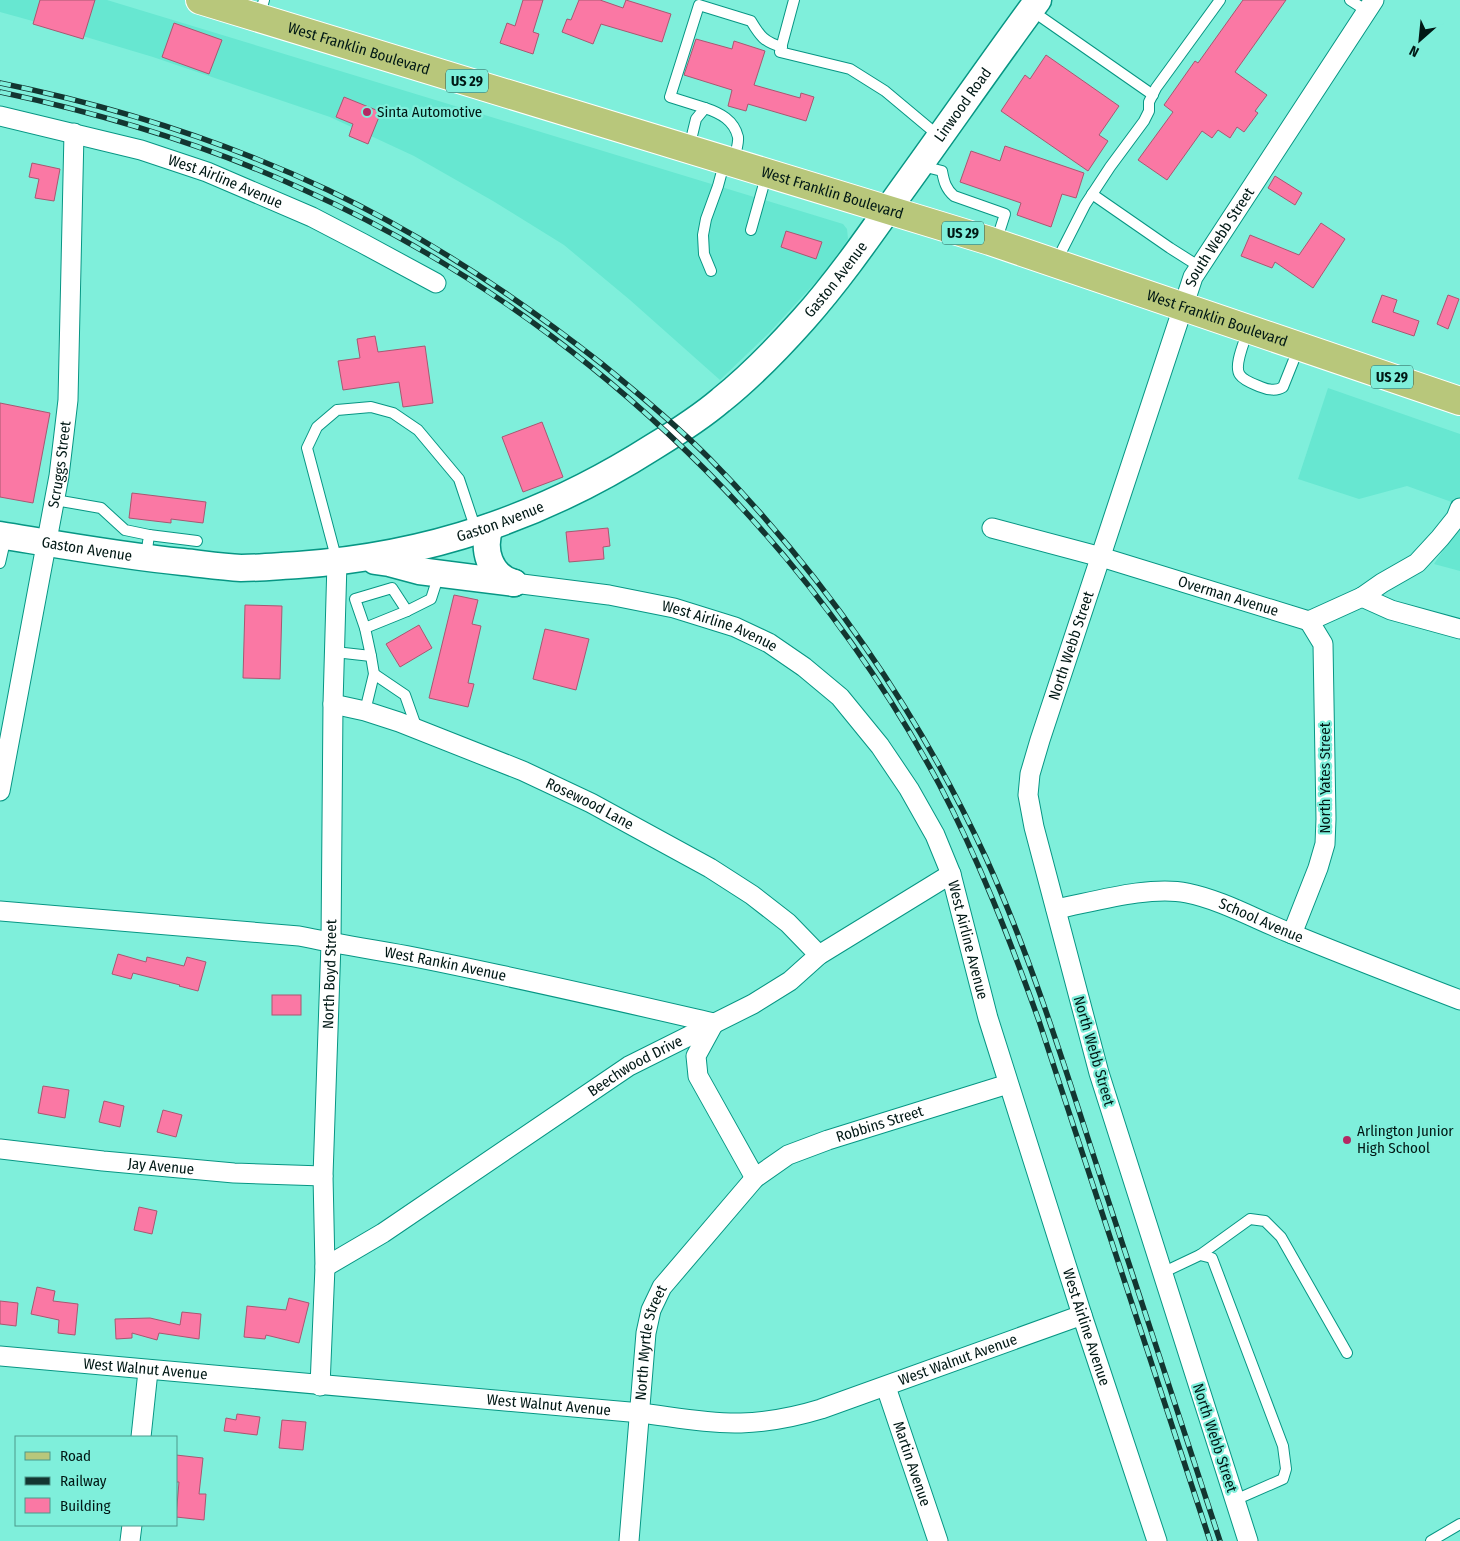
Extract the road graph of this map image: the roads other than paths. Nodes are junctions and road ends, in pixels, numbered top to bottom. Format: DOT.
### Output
graph roads {
  1 [pos="200,0"];
  2 [pos="794,0"];
  3 [pos="1220,0"];
  4 [pos="1350,0"];
  5 [pos="1034,5"];
  6 [pos="1370,6"];
  7 [pos="261,9"];
  8 [pos="782,46"];
  9 [pos="1152,95"];
  10 [pos="705,108"];
  11 [pos="0,116"];
  12 [pos="74,133"];
  13 [pos="941,137"];
  14 [pos="689,148"];
  15 [pos="729,160"];
  16 [pos="920,165"];
  17 [pos="768,172"];
  18 [pos="1092,194"];
  19 [pos="887,210"];
  20 [pos="750,230"];
  21 [pos="996,243"];
  22 [pos="1056,263"];
  23 [pos="1200,267"];
  24 [pos="711,271"];
  25 [pos="436,283"];
  26 [pos="1183,307"];
  27 [pos="1248,329"];
  28 [pos="1299,346"];
  29 [pos="1460,401"];
  30 [pos="55,500"];
  31 [pos="1460,508"];
  32 [pos="992,528"];
  33 [pos="483,529"];
  34 [pos="3,535"];
  35 [pos="450,539"];
  36 [pos="197,541"];
  37 [pos="47,544"];
  38 [pos="147,547"];
  39 [pos="1101,557"];
  40 [pos="347,560"];
  41 [pos="0,562"];
  42 [pos="387,563"];
  43 [pos="439,574"];
  44 [pos="483,579"];
  45 [pos="514,583"];
  46 [pos="392,588"];
  47 [pos="1362,597"];
  48 [pos="355,599"];
  49 [pos="336,602"];
  50 [pos="407,611"];
  51 [pos="1309,621"];
  52 [pos="365,628"];
  53 [pos="1460,629"];
  54 [pos="335,652"];
  55 [pos="372,656"];
  56 [pos="374,674"];
  57 [pos="333,704"];
  58 [pos="365,711"];
  59 [pos="417,729"];
  60 [pos="0,790"];
  61 [pos="951,874"];
  62 [pos="1056,909"];
  63 [pos="0,911"];
  64 [pos="1292,934"];
  65 [pos="331,943"];
  66 [pos="819,955"];
  67 [pos="1460,1000"];
  68 [pos="714,1023"];
  69 [pos="1008,1084"];
  70 [pos="0,1149"];
  71 [pos="323,1176"];
  72 [pos="755,1178"];
  73 [pos="1200,1255"];
  74 [pos="325,1267"];
  75 [pos="1162,1273"];
  76 [pos="1082,1315"];
  77 [pos="1347,1353"];
  78 [pos="0,1356"];
  79 [pos="148,1370"];
  80 [pos="320,1386"];
  81 [pos="886,1387"];
  82 [pos="641,1413"];
  83 [pos="141,1436"];
  84 [pos="1235,1500"];
  85 [pos="1460,1524"];
  86 [pos="132,1526"];
  87 [pos="130,1541"];
  88 [pos="630,1541"];
  89 [pos="938,1541"];
  90 [pos="1157,1541"];
  91 [pos="1248,1541"];
  92 [pos="1431,1541"];
  1 -- 7 [label="main road, West Franklin Boulevard / US 29"];
  2 -- 8 [label="lane"];
  3 -- 9 [label="lane"];
  4 -- 6 [label="lane"];
  5 -- 9 [label="lane"];
  5 -- 13 [label="main road, Linwood Road"];
  6 -- 23 [label="street, South Webb Street"];
  7 -- 14 [label="main road, West Franklin Boulevard / US 29"];
  8 -- 10 [label="lane"];
  8 -- 13 [label="lane"];
  9 -- 18 [label="lane"];
  10 -- 14 [label="lane"];
  10 -- 15 [label="lane"];
  11 -- 12 [label="street, West Airline Avenue"];
  12 -- 25 [label="street, West Airline Avenue"];
  12 -- 30 [label="street, Scruggs Street"];
  13 -- 16 [label="main road, Linwood Road"];
  14 -- 15 [label="main road, West Franklin Boulevard / US 29"];
  15 -- 17 [label="main road, West Franklin Boulevard / US 29"];
  15 -- 24 [label="lane"];
  16 -- 19 [label="main road, Linwood Road"];
  16 -- 21 [label="lane"];
  17 -- 19 [label="main road, West Franklin Boulevard / US 29"];
  17 -- 20 [label="lane"];
  18 -- 22 [label="lane"];
  18 -- 23 [label="lane"];
  19 -- 21 [label="main road, West Franklin Boulevard / US 29"];
  19 -- 33 [label="main road, Gaston Avenue"];
  21 -- 22 [label="main road, West Franklin Boulevard / US 29"];
  22 -- 26 [label="main road, West Franklin Boulevard / US 29"];
  23 -- 26 [label="street, South Webb Street"];
  26 -- 27 [label="main road, West Franklin Boulevard / US 29"];
  26 -- 39 [label="street, South Webb Street"];
  27 -- 28 [label="main road, West Franklin Boulevard / US 29"];
  27 -- 28 [label="lane"];
  28 -- 29 [label="main road, West Franklin Boulevard / US 29"];
  30 -- 37 [label="street, Scruggs Street"];
  30 -- 38 [label="lane"];
  31 -- 47 [label="street"];
  32 -- 39 [label="street, Overman Avenue"];
  33 -- 35 [label="main road, Gaston Avenue"];
  33 -- 40 [label="lane"];
  33 -- 45 [label="main road"];
  34 -- 37 [label="main road, Gaston Avenue"];
  34 -- 41 [label="lane"];
  35 -- 40 [label="main road, Gaston Avenue"];
  35 -- 44 [label="main road"];
  36 -- 38 [label="lane"];
  37 -- 38 [label="main road, Gaston Avenue"];
  37 -- 60 [label="street, Scruggs Street"];
  38 -- 40 [label="main road, Gaston Avenue"];
  39 -- 51 [label="street, Overman Avenue"];
  39 -- 62 [label="street, North Webb Street"];
  40 -- 42 [label="main road"];
  40 -- 49 [label="street, North Boyd Street"];
  42 -- 43 [label="main road"];
  42 -- 46 [label="lane"];
  43 -- 44 [label="main road"];
  43 -- 50 [label="lane"];
  44 -- 45 [label="main road"];
  45 -- 61 [label="street, West Airline Avenue"];
  46 -- 48 [label="lane"];
  46 -- 50 [label="lane"];
  47 -- 51 [label="street"];
  47 -- 53 [label="street"];
  48 -- 49 [label="lane"];
  48 -- 52 [label="lane"];
  49 -- 54 [label="street, North Boyd Street"];
  50 -- 52 [label="lane"];
  51 -- 64 [label="street, North Yates Street"];
  52 -- 55 [label="lane"];
  54 -- 55 [label="lane"];
  54 -- 57 [label="street, North Boyd Street"];
  55 -- 56 [label="lane"];
  56 -- 58 [label="lane"];
  56 -- 59 [label="lane"];
  57 -- 58 [label="street, Rosewood Lane"];
  57 -- 65 [label="street, North Boyd Street"];
  58 -- 59 [label="street, Rosewood Lane"];
  59 -- 66 [label="street, Rosewood Lane"];
  61 -- 66 [label="street, Beechwood Drive"];
  61 -- 69 [label="street, West Airline Avenue"];
  62 -- 64 [label="street, School Avenue"];
  62 -- 75 [label="street, North Webb Street"];
  63 -- 65 [label="street, West Rankin Avenue"];
  64 -- 67 [label="street, School Avenue"];
  65 -- 68 [label="street, West Rankin Avenue"];
  65 -- 71 [label="street, North Boyd Street"];
  66 -- 68 [label="street, Beechwood Drive"];
  68 -- 72 [label="street"];
  68 -- 74 [label="street, Beechwood Drive"];
  69 -- 72 [label="street, Robbins Street"];
  69 -- 76 [label="street, West Airline Avenue"];
  70 -- 71 [label="street, Jay Avenue"];
  71 -- 74 [label="street, North Boyd Street"];
  72 -- 82 [label="street, North Myrtle Street"];
  73 -- 75 [label="lane"];
  73 -- 77 [label="lane"];
  73 -- 84 [label="lane"];
  74 -- 80 [label="street, North Boyd Street"];
  75 -- 84 [label="street, North Webb Street"];
  76 -- 81 [label="street, West Walnut Avenue"];
  76 -- 90 [label="street, West Airline Avenue"];
  78 -- 79 [label="street, West Walnut Avenue"];
  79 -- 80 [label="street, West Walnut Avenue"];
  79 -- 83 [label="street"];
  80 -- 82 [label="street, West Walnut Avenue"];
  81 -- 82 [label="street, West Walnut Avenue"];
  81 -- 89 [label="street, Martin Avenue"];
  82 -- 88 [label="street, North Myrtle Street"];
  84 -- 91 [label="street, North Webb Street"];
  85 -- 92 [label="lane"];
  86 -- 87 [label="street"];
}
